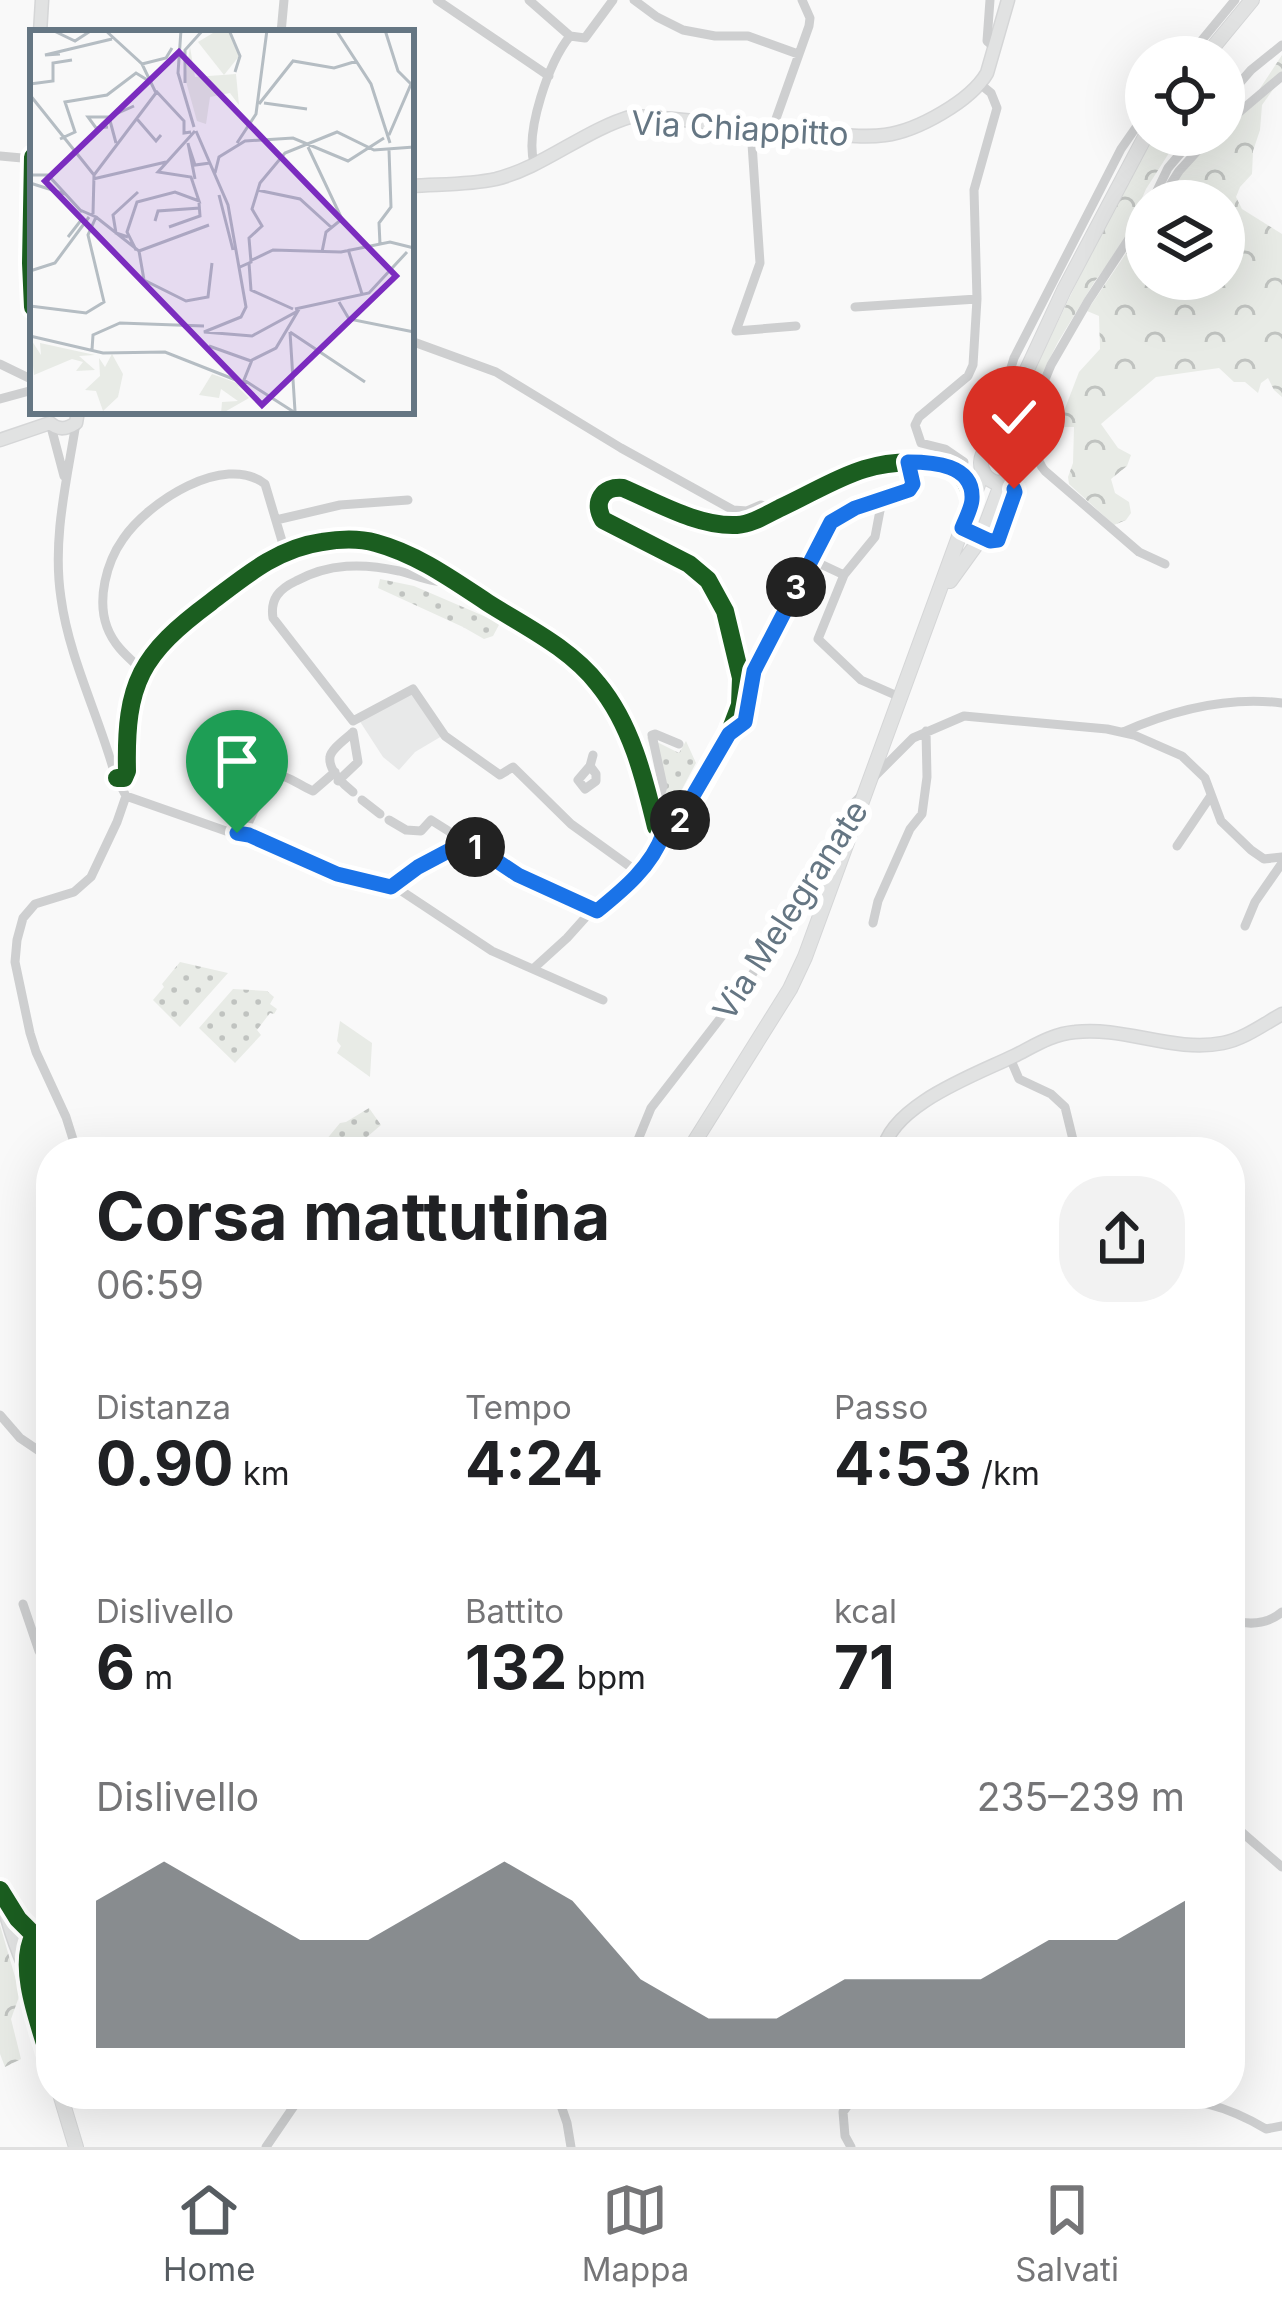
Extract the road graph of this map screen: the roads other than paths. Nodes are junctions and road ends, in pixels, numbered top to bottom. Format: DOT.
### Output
graph roads {
  1 [pos="42,0"];
  2 [pos="284,0"];
  3 [pos="437,0"];
  4 [pos="529,0"];
  5 [pos="613,0"];
  6 [pos="634,0"];
  7 [pos="802,0"];
  8 [pos="990,0"];
  9 [pos="1008,0"];
  10 [pos="1235,0"];
  11 [pos="1252,0"];
  12 [pos="40,30"];
  13 [pos="281,30"];
  14 [pos="570,36"];
  15 [pos="1205,36"];
  16 [pos="1222,36"];
  17 [pos="1282,45"];
  18 [pos="994,47"];
  19 [pos="798,54"];
  20 [pos="549,76"];
  21 [pos="1282,76"];
  22 [pos="1245,77"];
  23 [pos="980,84"];
  24 [pos="1245,107"];
  25 [pos="752,128"];
  26 [pos="771,131"];
  27 [pos="1125,142"];
  28 [pos="0,156"];
  29 [pos="1135,156"];
  30 [pos="1193,156"];
  31 [pos="30,158"];
  32 [pos="533,163"];
  33 [pos="1172,180"];
  34 [pos="414,186"];
  35 [pos="1125,246"];
  36 [pos="976,299"];
  37 [pos="855,307"];
  38 [pos="796,326"];
  39 [pos="414,342"];
  40 [pos="0,364"];
  41 [pos="30,379"];
  42 [pos="30,392"];
  43 [pos="0,399"];
  44 [pos="1008,411"];
  45 [pos="49,417"];
  46 [pos="77,417"];
  47 [pos="1025,427"];
  48 [pos="0,440"];
  49 [pos="1010,440"];
  50 [pos="985,458"];
  51 [pos="908,462"];
  52 [pos="955,465"];
  53 [pos="64,480"];
  54 [pos="1008,486"];
  55 [pos="972,499"];
  56 [pos="408,500"];
  57 [pos="882,500"];
  58 [pos="770,513"];
  59 [pos="276,520"];
  60 [pos="962,528"];
  61 [pos="981,538"];
  62 [pos="285,551"];
  63 [pos="811,559"];
  64 [pos="1165,564"];
  65 [pos="953,567"];
  66 [pos="844,575"];
  67 [pos="434,576"];
  68 [pos="142,670"];
  69 [pos="902,698"];
  70 [pos="1282,703"];
  71 [pos="353,727"];
  72 [pos="926,730"];
  73 [pos="1123,733"];
  74 [pos="729,734"];
  75 [pos="679,744"];
  76 [pos="336,777"];
  77 [pos="117,778"];
  78 [pos="871,784"];
  79 [pos="126,796"];
  80 [pos="1210,797"];
  81 [pos="650,804"];
  82 [pos="243,834"];
  83 [pos="663,834"];
  84 [pos="466,841"];
  85 [pos="1177,846"];
  86 [pos="1282,860"];
  87 [pos="639,873"];
  88 [pos="393,886"];
  89 [pos="593,909"];
  90 [pos="873,923"];
  91 [pos="1245,926"];
  92 [pos="534,968"];
  93 [pos="603,1000"];
  94 [pos="1282,1014"];
  95 [pos="1010,1058"];
  96 [pos="72,1137"];
  97 [pos="639,1137"];
  98 [pos="697,1137"];
  99 [pos="888,1137"];
  100 [pos="1072,1137"];
  101 [pos="0,1414"];
  102 [pos="36,1449"];
  103 [pos="23,1604"];
  104 [pos="1282,1612"];
  105 [pos="1245,1624"];
  106 [pos="36,1643"];
  107 [pos="1245,1835"];
  108 [pos="1282,1867"];
  109 [pos="1,1893"];
  110 [pos="14,1934"];
  111 [pos="36,1935"];
  112 [pos="32,1939"];
  113 [pos="27,1973"];
  114 [pos="36,2007"];
  115 [pos="65,2109"];
  116 [pos="295,2109"];
  117 [pos="562,2109"];
  118 [pos="845,2109"];
  119 [pos="1229,2109"];
  120 [pos="1282,2126"];
  121 [pos="76,2147"];
  122 [pos="266,2147"];
  123 [pos="571,2147"];
  124 [pos="851,2147"];
  1 -- 12 [label="main road"];
  2 -- 13 [label="street"];
  3 -- 20 [label="street"];
  4 -- 14 [label="street"];
  5 -- 14 [label="street"];
  6 -- 19 [label="street"];
  7 -- 19 [label="street"];
  8 -- 18 [label="street"];
  9 -- 18 [label="main road"];
  10 -- 15 [label="street"];
  11 -- 16 [label="main road"];
  14 -- 20 [label="street"];
  17 -- 22 [label="street"];
  18 -- 23 [label="main road"];
  19 -- 26 [label="street"];
  20 -- 32 [label="street"];
  21 -- 24 [label="street"];
  23 -- 26 [label="main road, Via Chiappitto"];
  23 -- 36 [label="street"];
  25 -- 26 [label="main road, Via Chiappitto"];
  25 -- 32 [label="main road, Via Chiappitto"];
  25 -- 38 [label="street"];
  27 -- 50 [label="street"];
  28 -- 31 [label="street"];
  29 -- 44 [label="main road"];
  30 -- 33 [label="street"];
  32 -- 34 [label="main road, Via Chiappitto"];
  35 -- 47 [label="street"];
  36 -- 37 [label="street"];
  36 -- 52 [label="street"];
  39 -- 58 [label="street"];
  40 -- 41 [label="street"];
  42 -- 43 [label="street"];
  44 -- 49 [label="main road"];
  44 -- 50 [label="main road"];
  45 -- 46 [label="main road"];
  45 -- 48 [label="main road"];
  45 -- 53 [label="street"];
  46 -- 53 [label="street"];
  47 -- 49 [label="street"];
  47 -- 64 [label="street"];
  49 -- 50 [label="main road"];
  49 -- 54 [label="main road"];
  50 -- 52 [label="street"];
  50 -- 54 [label="main road"];
  50 -- 55 [label="main road"];
  51 -- 52 [label="street"];
  51 -- 57 [label="street"];
  51 -- 58 [label="street"];
  52 -- 55 [label="street"];
  53 -- 77 [label="street"];
  54 -- 61 [label="main road"];
  55 -- 60 [label="main road"];
  56 -- 59 [label="street"];
  57 -- 63 [label="street"];
  57 -- 66 [label="street"];
  58 -- 74 [label="street"];
  59 -- 62 [label="street"];
  59 -- 68 [label="street"];
  60 -- 61 [label="main road"];
  60 -- 65 [label="main road"];
  61 -- 65 [label="main road"];
  62 -- 67 [label="street"];
  62 -- 68 [label="street"];
  63 -- 66 [label="street"];
  63 -- 74 [label="street"];
  65 -- 69 [label="main road"];
  66 -- 69 [label="street"];
  67 -- 71 [label="street"];
  67 -- 81 [label="street"];
  68 -- 77 [label="street"];
  69 -- 78 [label="main road"];
  70 -- 73 [label="street"];
  71 -- 76 [label="street"];
  71 -- 76 [label="street"];
  71 -- 87 [label="street"];
  72 -- 73 [label="street"];
  72 -- 78 [label="street, Via Melegranate"];
  72 -- 90 [label="street"];
  73 -- 80 [label="street"];
  74 -- 83 [label="street"];
  75 -- 81 [label="street"];
  76 -- 82 [label="street"];
  76 -- 84 [label="street"];
  77 -- 79 [label="street"];
  78 -- 97 [label="street, Via Melegranate"];
  78 -- 98 [label="main road"];
  79 -- 82 [label="street"];
  79 -- 96 [label="street"];
  80 -- 85 [label="street"];
  80 -- 86 [label="street"];
  81 -- 83 [label="street"];
  82 -- 88 [label="street"];
  83 -- 87 [label="street"];
  84 -- 88 [label="street"];
  84 -- 89 [label="street"];
  86 -- 91 [label="street"];
  87 -- 89 [label="street"];
  88 -- 92 [label="street"];
  89 -- 92 [label="street"];
  92 -- 93 [label="street"];
  94 -- 95 [label="main road"];
  95 -- 99 [label="main road"];
  95 -- 100 [label="street"];
  101 -- 102 [label="street"];
  103 -- 106 [label="street"];
  104 -- 105 [label="street"];
  107 -- 108 [label="street"];
  109 -- 110 [label="main road"];
  109 -- 112 [label="main road"];
  110 -- 112 [label="main road"];
  110 -- 113 [label="main road"];
  111 -- 112 [label="main road"];
  112 -- 113 [label="main road"];
  113 -- 114 [label="main road"];
  115 -- 121 [label="main road"];
  116 -- 122 [label="street"];
  117 -- 123 [label="street"];
  118 -- 124 [label="street"];
  119 -- 120 [label="street"];
}
